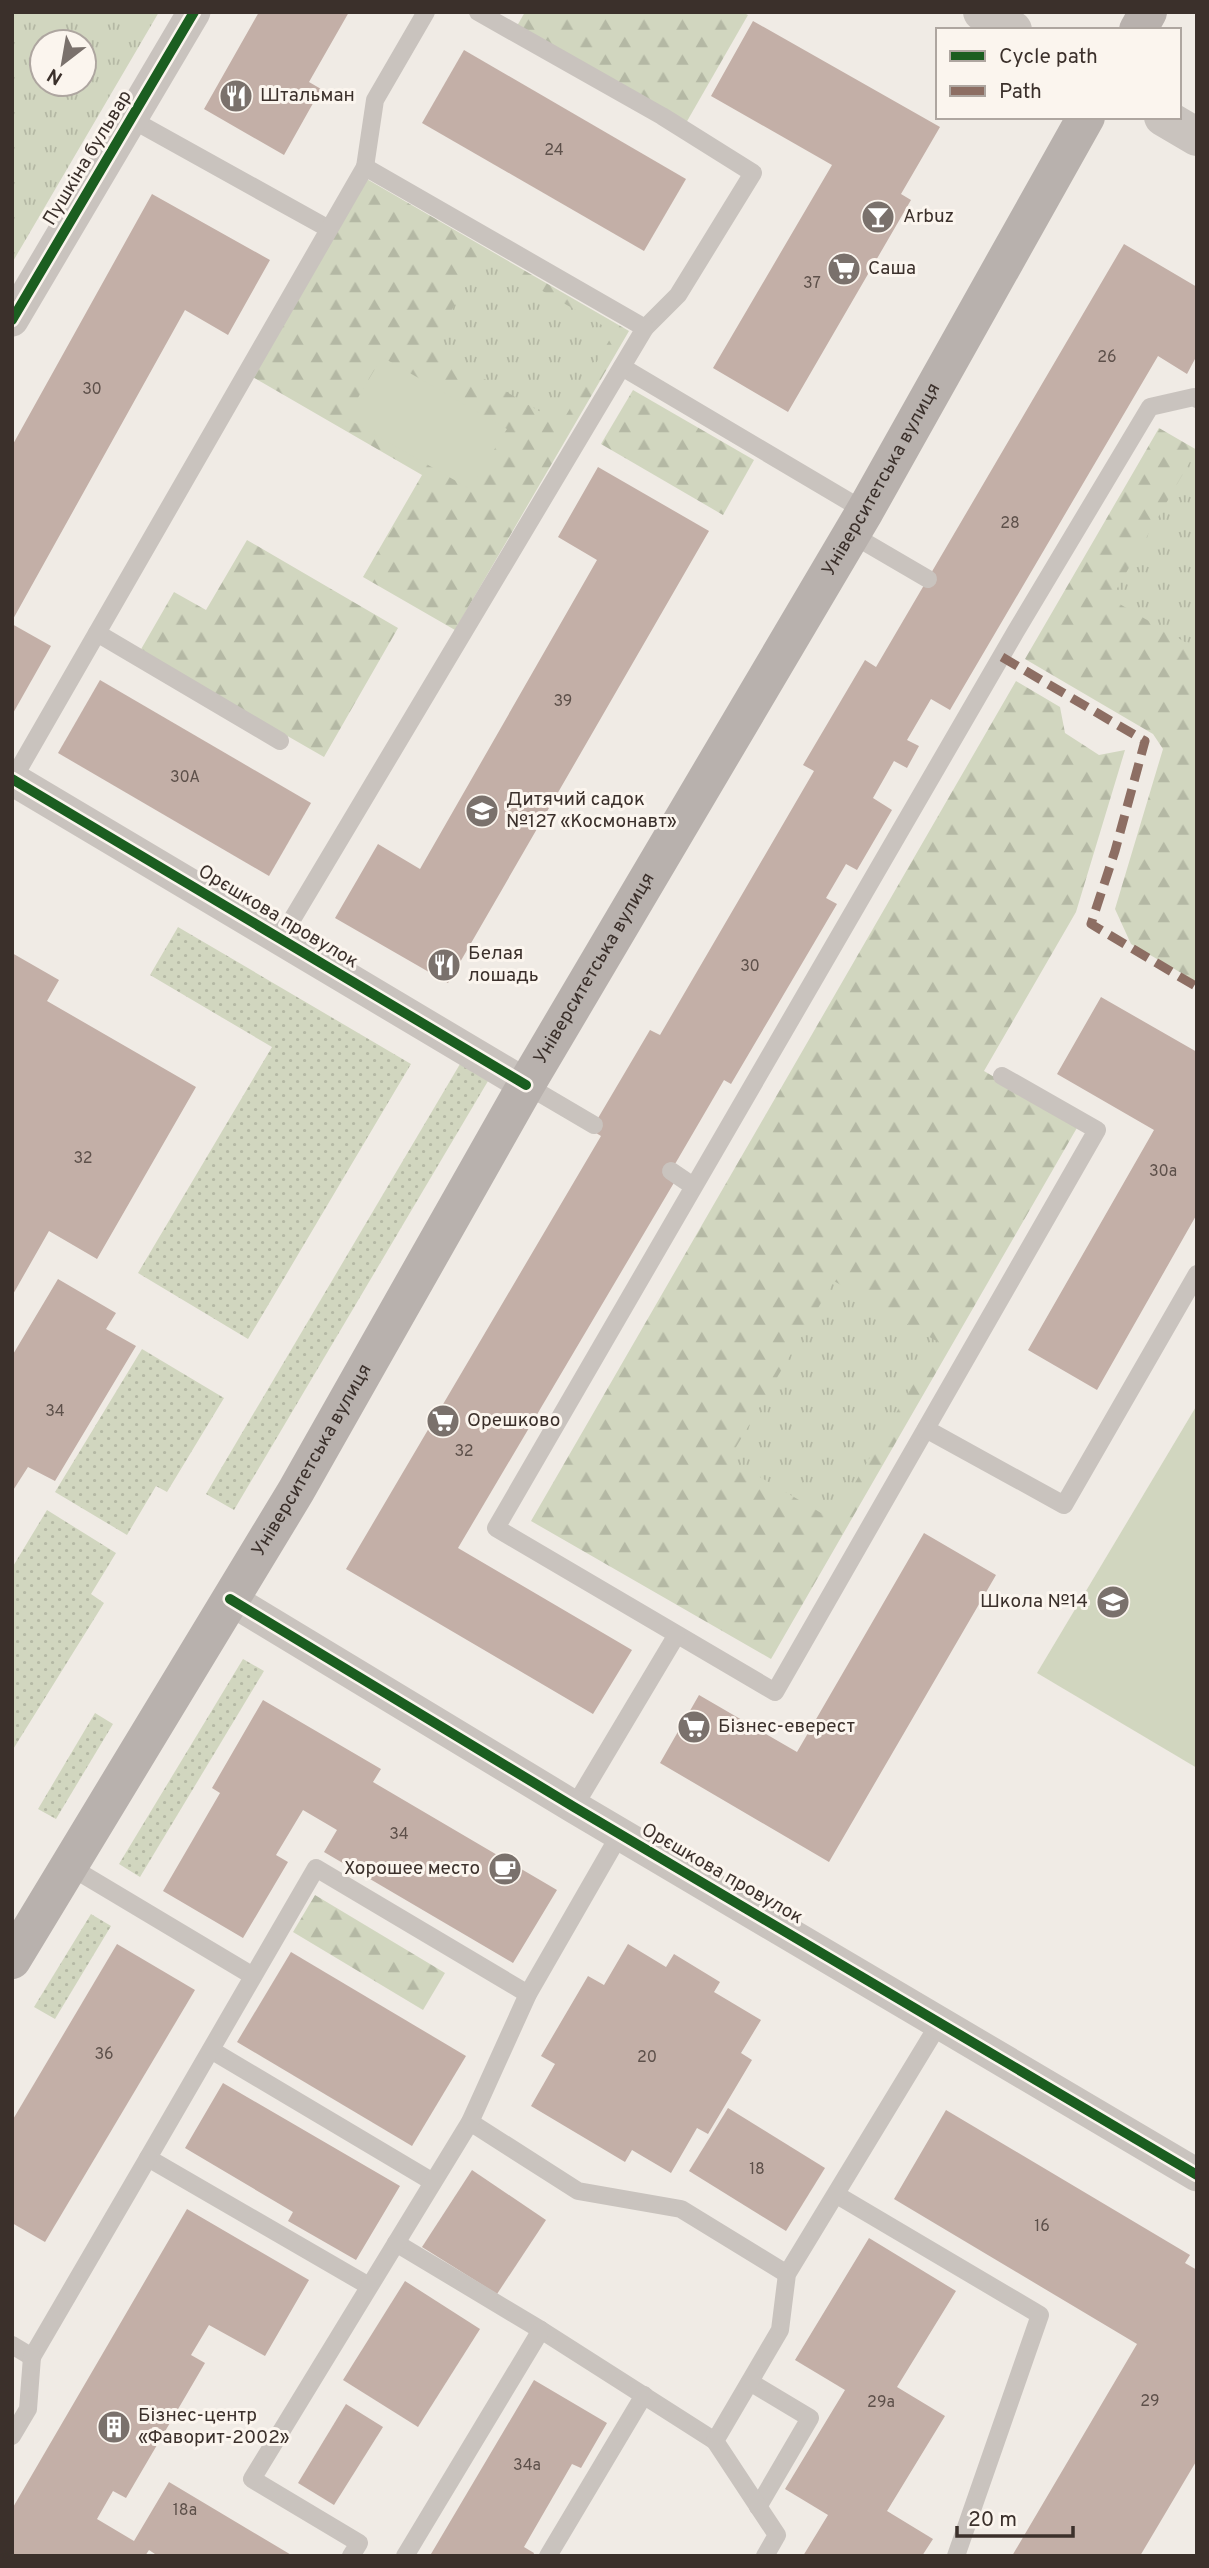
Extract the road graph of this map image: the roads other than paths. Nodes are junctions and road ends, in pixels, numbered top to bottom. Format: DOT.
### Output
graph roads {
  1 [pos="194,12"];
  2 [pos="426,12"];
  3 [pos="478,12"];
  4 [pos="982,12"];
  5 [pos="1148,12"];
  6 [pos="1010,28"];
  7 [pos="1139,28"];
  8 [pos="131,119"];
  9 [pos="1086,119"];
  10 [pos="1166,119"];
  11 [pos="1197,137"];
  12 [pos="365,167"];
  13 [pos="329,229"];
  14 [pos="12,320"];
  15 [pos="645,328"];
  16 [pos="622,367"];
  17 [pos="1197,399"];
  18 [pos="858,522"];
  19 [pos="928,579"];
  20 [pos="97,634"];
  21 [pos="280,741"];
  22 [pos="13,779"];
  23 [pos="281,938"];
  24 [pos="1002,1076"];
  25 [pos="526,1085"];
  26 [pos="594,1125"];
  27 [pos="671,1171"];
  28 [pos="693,1186"];
  29 [pos="1197,1274"];
  30 [pos="926,1429"];
  31 [pos="230,1599"];
  32 [pos="676,1636"];
  33 [pos="574,1807"];
  34 [pos="620,1834"];
  35 [pos="69,1866"];
  36 [pos="12,1960"];
  37 [pos="253,1976"];
  38 [pos="528,1993"];
  39 [pos="940,2022"];
  40 [pos="211,2050"];
  41 [pos="470,2122"];
  42 [pos="148,2158"];
  43 [pos="1197,2175"];
  44 [pos="433,2182"];
  45 [pos="837,2195"];
  46 [pos="396,2243"];
  47 [pos="787,2274"];
  48 [pos="369,2286"];
  49 [pos="541,2330"];
  50 [pos="12,2345"];
  51 [pos="32,2357"];
  52 [pos="750,2382"];
  53 [pos="644,2395"];
  54 [pos="12,2436"];
  55 [pos="715,2441"];
  56 [pos="758,2507"];
  57 [pos="351,2556"];
  58 [pos="405,2556"];
  59 [pos="548,2556"];
  60 [pos="765,2556"];
  61 [pos="956,2556"];
  1 -- 8 [label="street, Пушкіна бульвар"];
  2 -- 12 [label="lane"];
  3 -- 15 [label="lane"];
  4 -- 6 [label="street"];
  5 -- 7 [label="main road"];
  8 -- 13 [label="lane"];
  8 -- 14 [label="street, Пушкіна бульвар"];
  9 -- 18 [label="main road, Університетська вулиця"];
  10 -- 11 [label="street"];
  12 -- 13 [label="lane"];
  12 -- 15 [label="lane"];
  13 -- 20 [label="lane"];
  15 -- 16 [label="lane"];
  16 -- 18 [label="lane"];
  16 -- 23 [label="lane"];
  17 -- 28 [label="lane"];
  18 -- 19 [label="lane"];
  18 -- 25 [label="main road, Університетська вулиця"];
  20 -- 21 [label="lane"];
  20 -- 22 [label="lane"];
  22 -- 23 [label="street, Орєшкова провулок"];
  23 -- 25 [label="street, Орєшкова провулок"];
  24 -- 30 [label="lane"];
  25 -- 26 [label="lane"];
  25 -- 31 [label="main road, Університетська вулиця"];
  27 -- 28 [label="lane"];
  28 -- 32 [label="lane"];
  29 -- 30 [label="lane"];
  30 -- 32 [label="lane"];
  31 -- 33 [label="street, Орєшкова провулок"];
  31 -- 35 [label="main road, Університетська вулиця"];
  32 -- 33 [label="lane"];
  33 -- 34 [label="street, Орєшкова провулок"];
  34 -- 38 [label="lane"];
  34 -- 39 [label="street, Орєшкова провулок"];
  35 -- 36 [label="main road, Університетська вулиця"];
  35 -- 37 [label="lane"];
  37 -- 38 [label="lane"];
  37 -- 40 [label="lane"];
  38 -- 41 [label="lane"];
  39 -- 43 [label="street, Орєшкова провулок"];
  39 -- 45 [label="lane"];
  40 -- 42 [label="lane"];
  40 -- 44 [label="lane"];
  41 -- 44 [label="lane"];
  41 -- 47 [label="lane"];
  42 -- 48 [label="lane"];
  42 -- 51 [label="lane"];
  44 -- 46 [label="lane"];
  45 -- 47 [label="lane"];
  45 -- 61 [label="lane"];
  46 -- 48 [label="lane"];
  46 -- 49 [label="lane"];
  47 -- 52 [label="lane"];
  48 -- 57 [label="lane"];
  49 -- 53 [label="lane"];
  49 -- 58 [label="lane"];
  50 -- 51 [label="lane"];
  51 -- 54 [label="lane"];
  52 -- 55 [label="lane"];
  52 -- 56 [label="lane"];
  53 -- 55 [label="lane"];
  53 -- 59 [label="lane"];
  55 -- 56 [label="lane"];
  56 -- 60 [label="lane"];
}
